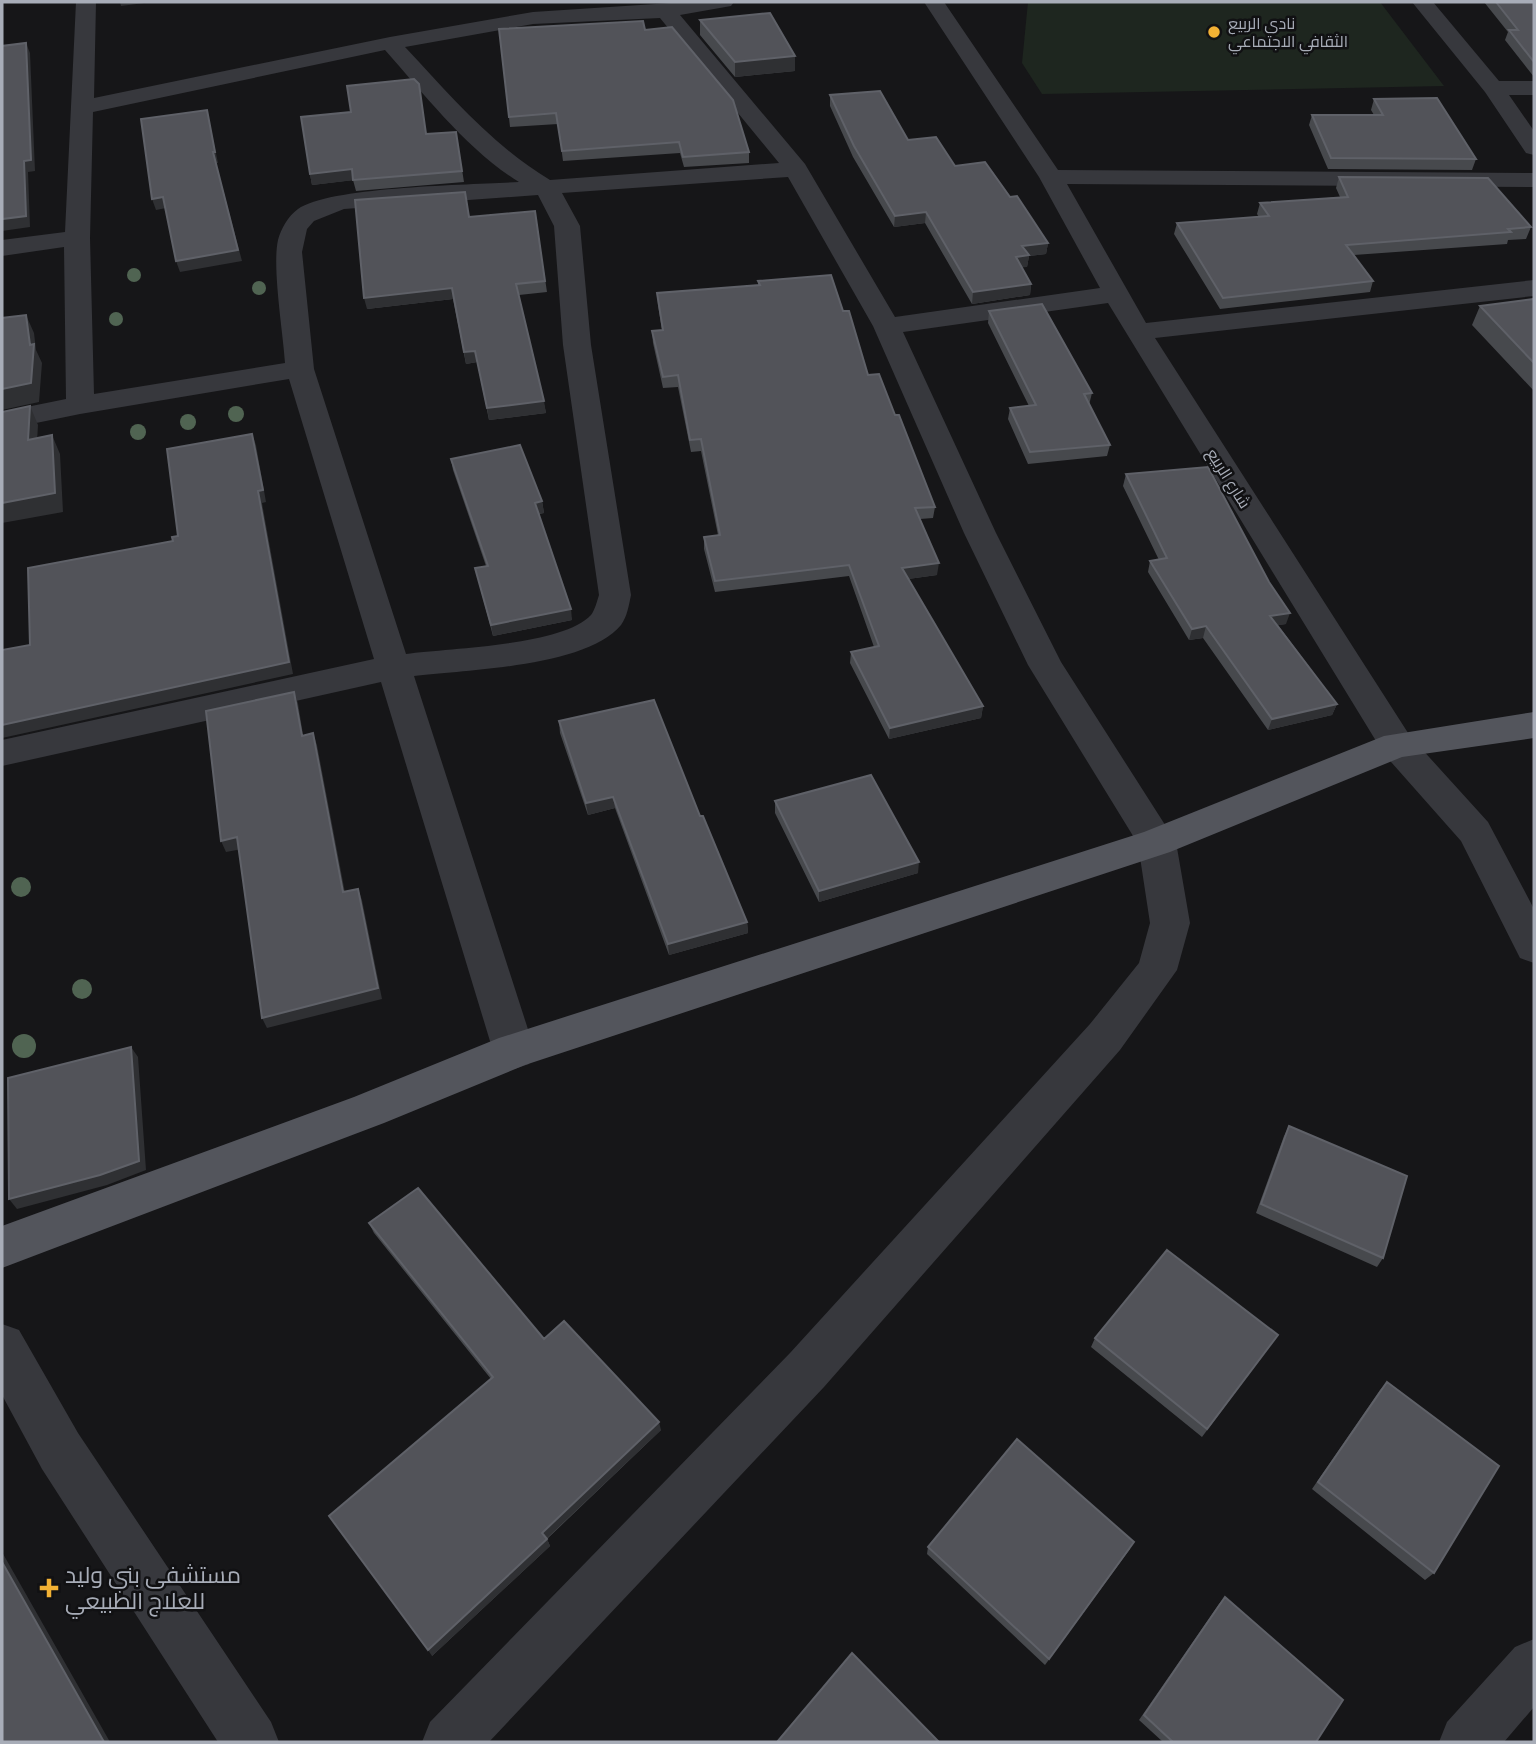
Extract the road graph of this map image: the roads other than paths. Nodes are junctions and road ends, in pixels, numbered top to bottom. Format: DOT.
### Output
graph roads {
  1 [pos="86,2"];
  2 [pos="724,2"];
  3 [pos="934,2"];
  4 [pos="1422,2"];
  5 [pos="666,11"];
  6 [pos="390,43"];
  7 [pos="1493,88"];
  8 [pos="1534,88"];
  9 [pos="83,107"];
  10 [pos="1534,148"];
  11 [pos="796,169"];
  12 [pos="1051,177"];
  13 [pos="1534,180"];
  14 [pos="547,188"];
  15 [pos="77,238"];
  16 [pos="2,248"];
  17 [pos="1534,288"];
  18 [pos="1116,294"];
  19 [pos="887,326"];
  20 [pos="1137,332"];
  21 [pos="300,369"];
  22 [pos="80,405"];
  23 [pos="2,421"];
  24 [pos="393,667"];
  25 [pos="1534,725"];
  26 [pos="1397,745"];
  27 [pos="2,753"];
  28 [pos="1157,842"];
  29 [pos="1534,947"];
  30 [pos="514,1051"];
  31 [pos="2,1247"];
  32 [pos="2,1347"];
  33 [pos="1534,1666"];
  34 [pos="251,1742"];
  35 [pos="450,1742"];
  36 [pos="1466,1742"];
  1 -- 9 [label="street"];
  2 -- 5 [label="street"];
  3 -- 12 [label="street, شارع الربيع"];
  4 -- 7 [label="street"];
  5 -- 6 [label="street"];
  5 -- 11 [label="street"];
  6 -- 9 [label="street"];
  6 -- 14 [label="street"];
  7 -- 8 [label="street"];
  7 -- 10 [label="street"];
  9 -- 15 [label="street"];
  11 -- 14 [label="street"];
  11 -- 19 [label="street"];
  12 -- 13 [label="street"];
  12 -- 18 [label="street, شارع الربيع"];
  14 -- 21 [label="street"];
  14 -- 24 [label="street"];
  15 -- 16 [label="street"];
  15 -- 22 [label="street"];
  17 -- 20 [label="street"];
  18 -- 19 [label="street"];
  18 -- 20 [label="street, شارع الربيع"];
  19 -- 28 [label="street"];
  20 -- 26 [label="street, شارع الربيع"];
  21 -- 22 [label="street"];
  21 -- 24 [label="street"];
  22 -- 23 [label="street"];
  24 -- 27 [label="street"];
  24 -- 30 [label="street"];
  25 -- 26 [label="main road"];
  26 -- 28 [label="main road"];
  26 -- 29 [label="street, شارع الربيع"];
  28 -- 30 [label="main road"];
  28 -- 35 [label="street"];
  30 -- 31 [label="main road"];
  32 -- 34 [label="street"];
  33 -- 36 [label="street"];
}
